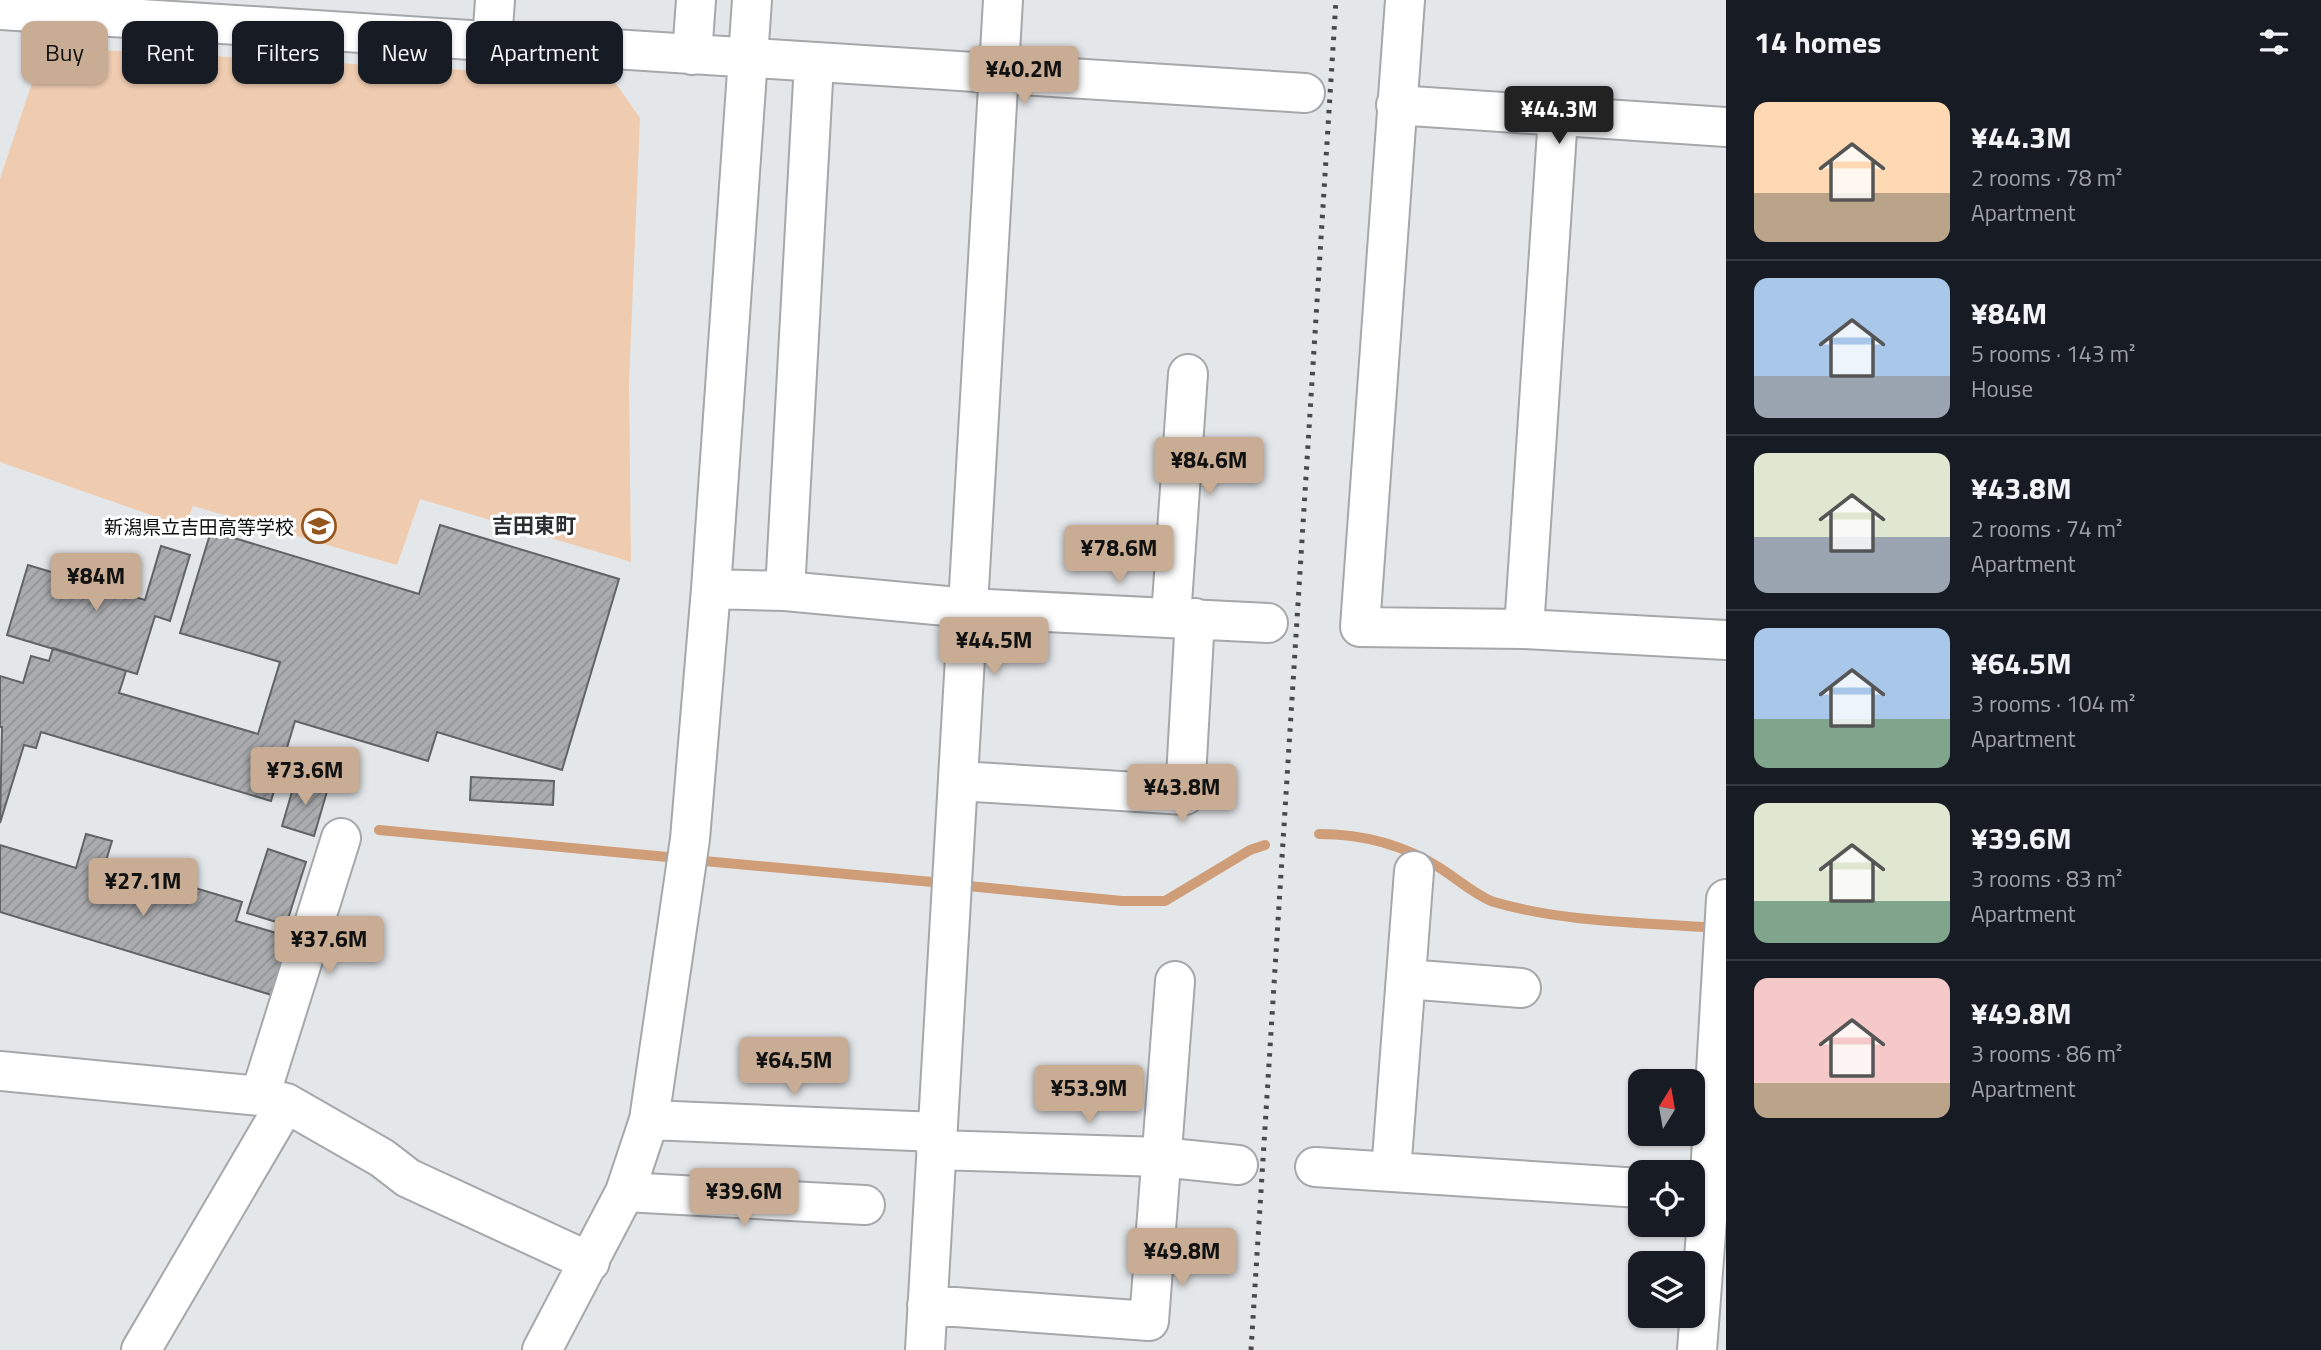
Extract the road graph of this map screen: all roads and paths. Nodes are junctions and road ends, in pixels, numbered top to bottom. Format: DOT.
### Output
graph roads {
  1 [pos="495,0"];
  2 [pos="696,0"];
  3 [pos="752,0"];
  4 [pos="1003,0"];
  5 [pos="1405,0"];
  6 [pos="0,10"];
  7 [pos="494,21"];
  8 [pos="466,40"];
  9 [pos="623,51"];
  10 [pos="692,55"];
  11 [pos="747,59"];
  12 [pos="814,63"];
  13 [pos="999,74"];
  14 [pos="1305,93"];
  15 [pos="1396,105"];
  16 [pos="1558,116"];
  17 [pos="1726,127"];
  18 [pos="1188,374"];
  19 [pos="711,589"];
  20 [pos="785,591"];
  21 [pos="968,608"];
  22 [pos="1183,617"];
  23 [pos="1268,623"];
  24 [pos="1524,629"];
  25 [pos="1726,640"];
  26 [pos="959,781"];
  27 [pos="341,838"];
  28 [pos="1414,871"];
  29 [pos="1726,899"];
  30 [pos="1406,979"];
  31 [pos="1175,981"];
  32 [pos="1521,988"];
  33 [pos="0,1071"];
  34 [pos="273,1099"];
  35 [pos="649,1120"];
  36 [pos="937,1141"];
  37 [pos="1161,1157"];
  38 [pos="1238,1165"];
  39 [pos="1315,1167"];
  40 [pos="1391,1172"];
  41 [pos="1628,1187"];
  42 [pos="625,1192"];
  43 [pos="1709,1193"];
  44 [pos="865,1205"];
  45 [pos="590,1262"];
  46 [pos="927,1305"];
  47 [pos="141,1350"];
  48 [pos="542,1350"];
  49 [pos="925,1350"];
  50 [pos="1697,1350"];
  1 -- 7 [label="street"];
  2 -- 10 [label="street"];
  3 -- 11 [label="street"];
  4 -- 13 [label="street"];
  5 -- 15 [label="street"];
  6 -- 8 [label="street"];
  9 -- 10 [label="street"];
  10 -- 11 [label="street"];
  11 -- 12 [label="street"];
  11 -- 19 [label="street"];
  12 -- 13 [label="street"];
  12 -- 20 [label="street"];
  13 -- 14 [label="street"];
  13 -- 21 [label="street"];
  15 -- 16 [label="street"];
  15 -- 24 [label="street"];
  16 -- 17 [label="street"];
  16 -- 24 [label="street"];
  18 -- 22 [label="street"];
  19 -- 20 [label="street"];
  19 -- 35 [label="street"];
  20 -- 21 [label="street"];
  21 -- 22 [label="street"];
  21 -- 26 [label="street"];
  22 -- 23 [label="street"];
  22 -- 26 [label="street"];
  24 -- 25 [label="street"];
  26 -- 36 [label="street"];
  27 -- 34 [label="street"];
  28 -- 30 [label="street"];
  29 -- 43 [label="street"];
  30 -- 32 [label="street"];
  30 -- 40 [label="street"];
  31 -- 37 [label="street"];
  33 -- 34 [label="street"];
  34 -- 45 [label="street"];
  34 -- 47 [label="street"];
  35 -- 36 [label="street"];
  35 -- 42 [label="street"];
  36 -- 37 [label="street"];
  36 -- 46 [label="street"];
  37 -- 38 [label="street"];
  37 -- 46 [label="street"];
  39 -- 40 [label="street"];
  40 -- 41 [label="street"];
  42 -- 44 [label="street"];
  42 -- 45 [label="street"];
  43 -- 50 [label="street"];
  45 -- 48 [label="street"];
  46 -- 49 [label="street"];
}
